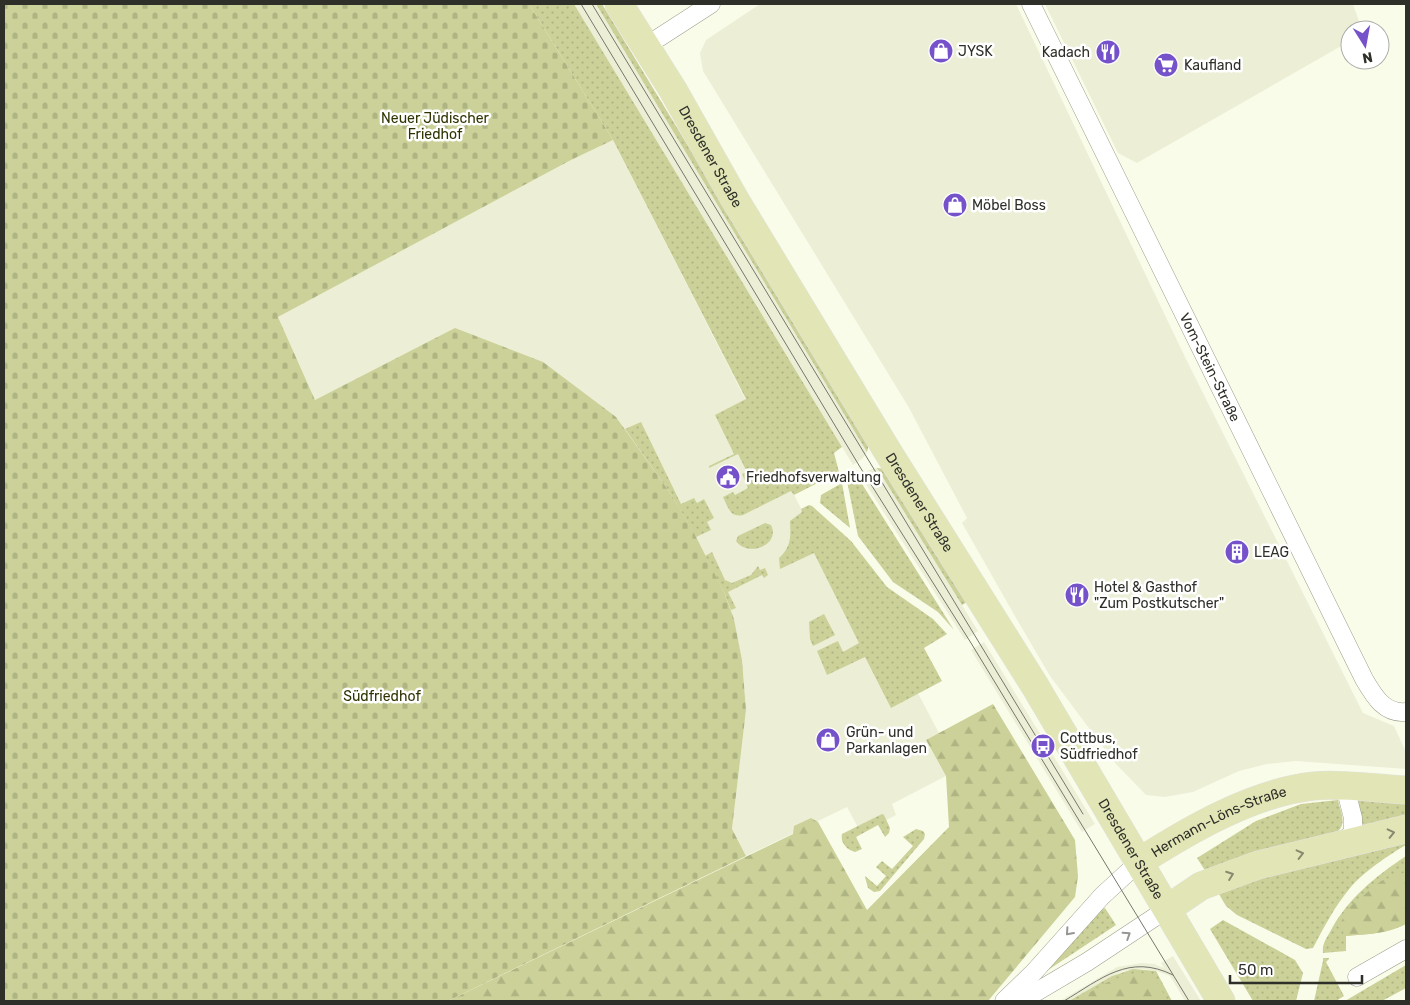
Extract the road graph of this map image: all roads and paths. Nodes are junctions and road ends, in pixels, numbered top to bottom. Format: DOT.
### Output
graph roads {
  1 [pos="619,4"];
  2 [pos="711,4"];
  3 [pos="1031,4"];
  4 [pos="646,46"];
  5 [pos="1406,712"];
  6 [pos="1345,787"];
  7 [pos="1406,790"];
  8 [pos="1406,830"];
  9 [pos="1341,844"];
  10 [pos="1139,862"];
  11 [pos="1167,909"];
  12 [pos="1406,949"];
  13 [pos="1357,977"];
  14 [pos="1004,1001"];
  15 [pos="1021,1001"];
  16 [pos="1221,1001"];
  1 -- 4 [label="main road, Dresdener Straße"];
  2 -- 4 [label="street"];
  3 -- 5 [label="street, Vom-Stein-Straße"];
  4 -- 10 [label="main road, Dresdener Straße"];
  6 -- 7 [label="main road, Hermann-Löns-Straße"];
  6 -- 9 [label="street"];
  6 -- 10 [label="main road, Hermann-Löns-Straße"];
  9 -- 8 [label="main road, one-way"];
  11 -- 9 [label="main road, one-way"];
  10 -- 11 [label="main road, Dresdener Straße"];
  10 -- 14 [label="street, Hermann-Löns-Straße, one-way"];
  15 -- 11 [label="street, one-way"];
  11 -- 16 [label="main road, Dresdener Straße"];
  12 -- 13 [label="street"];
}
